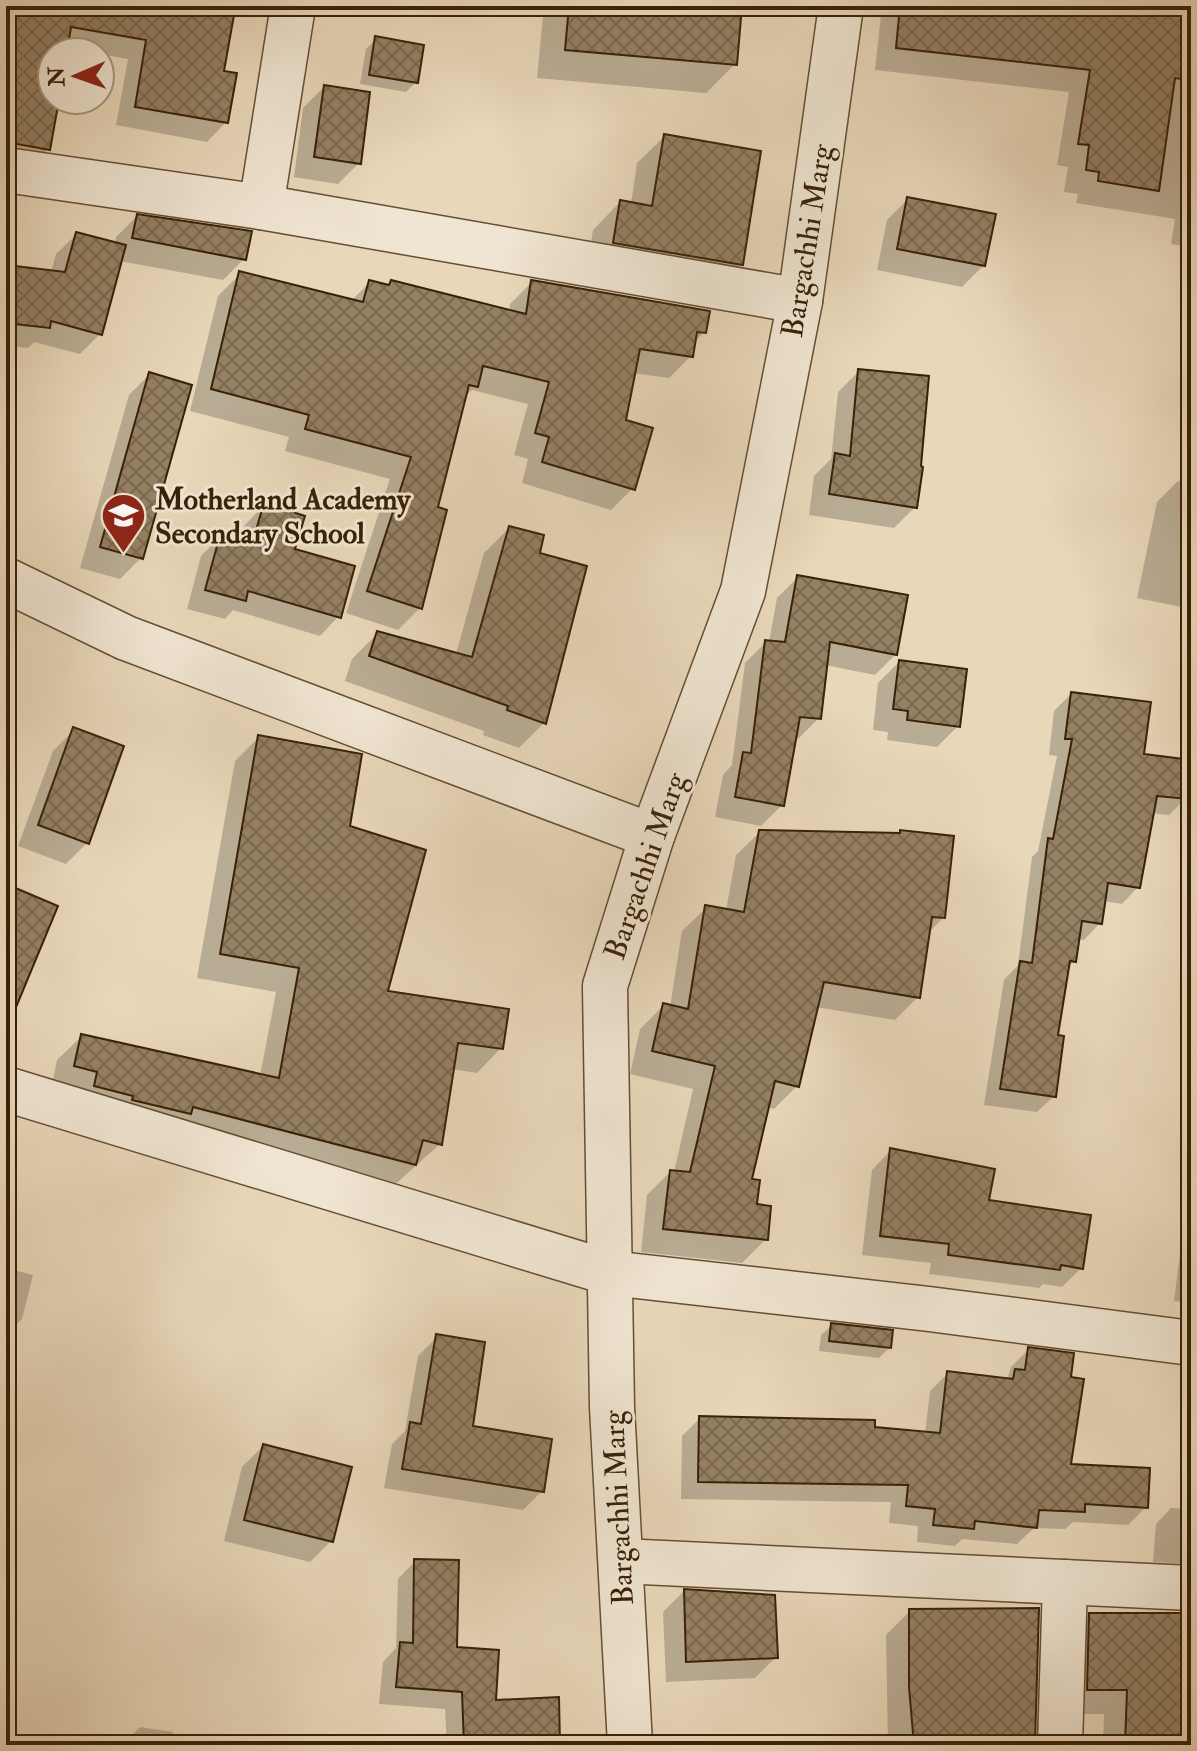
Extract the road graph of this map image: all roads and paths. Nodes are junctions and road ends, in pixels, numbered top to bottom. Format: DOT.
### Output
graph roads {
  1 [pos="293,6"];
  2 [pos="841,6"];
  3 [pos="6,170"];
  4 [pos="261,207"];
  5 [pos="800,301"];
  6 [pos="6,580"];
  7 [pos="652,836"];
  8 [pos="6,1089"];
  9 [pos="610,1273"];
  10 [pos="1191,1343"];
  11 [pos="621,1561"];
  12 [pos="1065,1582"];
  13 [pos="1191,1588"];
  14 [pos="630,1745"];
  15 [pos="1060,1745"];
  1 -- 4 [label="street"];
  2 -- 5 [label="street, Bargachhi Marg"];
  3 -- 4 [label="street"];
  4 -- 5 [label="street"];
  5 -- 7 [label="street, Bargachhi Marg"];
  6 -- 7 [label="street"];
  7 -- 9 [label="street, Bargachhi Marg"];
  8 -- 9 [label="street"];
  9 -- 10 [label="street"];
  9 -- 11 [label="street, Bargachhi Marg"];
  11 -- 12 [label="street"];
  11 -- 14 [label="street, Bargachhi Marg"];
  12 -- 13 [label="street"];
  12 -- 15 [label="street"];
}
